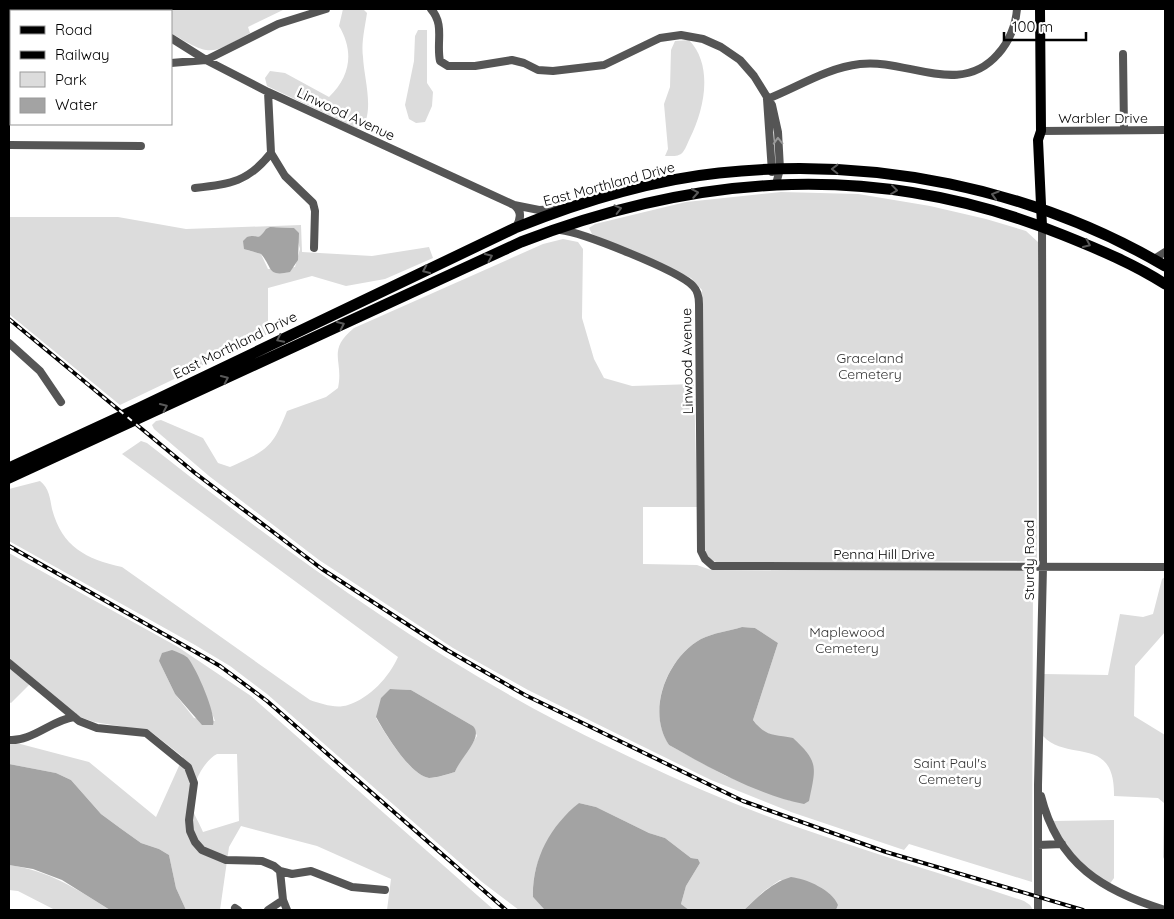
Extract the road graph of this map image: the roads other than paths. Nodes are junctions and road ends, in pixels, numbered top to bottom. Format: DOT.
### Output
graph roads {
  1 [pos="326,9"];
  2 [pos="431,9"];
  3 [pos="1017,9"];
  4 [pos="1040,9"];
  5 [pos="172,39"];
  6 [pos="1123,54"];
  7 [pos="206,60"];
  8 [pos="172,63"];
  9 [pos="268,92"];
  10 [pos="767,100"];
  11 [pos="1041,130"];
  12 [pos="1124,130"];
  13 [pos="1165,130"];
  14 [pos="9,144"];
  15 [pos="141,146"];
  16 [pos="271,153"];
  17 [pos="775,169"];
  18 [pos="776,184"];
  19 [pos="195,188"];
  20 [pos="514,205"];
  21 [pos="562,209"];
  22 [pos="1042,210"];
  23 [pos="589,217"];
  24 [pos="1042,226"];
  25 [pos="515,228"];
  26 [pos="552,230"];
  27 [pos="591,238"];
  28 [pos="314,248"];
  29 [pos="1165,252"];
  30 [pos="1154,259"];
  31 [pos="1165,266"];
  32 [pos="1165,284"];
  33 [pos="9,343"];
  34 [pos="61,402"];
  35 [pos="701,461"];
  36 [pos="9,468"];
  37 [pos="9,478"];
  38 [pos="1165,566"];
  39 [pos="1043,567"];
  40 [pos="9,663"];
  41 [pos="74,718"];
  42 [pos="9,740"];
  43 [pos="1038,785"];
  44 [pos="1062,844"];
  45 [pos="1038,845"];
  46 [pos="280,872"];
  47 [pos="385,890"];
  48 [pos="282,900"];
  49 [pos="268,910"];
  50 [pos="287,910"];
  51 [pos="1038,910"];
  52 [pos="1165,910"];
  1 -- 7 [label="street"];
  2 -- 10 [label="street"];
  3 -- 10 [label="street"];
  4 -- 11 [label="main road, Sturdy Road"];
  5 -- 7 [label="street, Linwood Avenue"];
  6 -- 12 [label="street"];
  7 -- 8 [label="street"];
  7 -- 9 [label="street, Linwood Avenue"];
  9 -- 16 [label="street"];
  9 -- 20 [label="street, Linwood Avenue"];
  10 -- 17 [label="street"];
  11 -- 12 [label="street, Warbler Drive"];
  11 -- 22 [label="main road, Sturdy Road"];
  12 -- 13 [label="street, Warbler Drive"];
  14 -- 15 [label="street"];
  16 -- 19 [label="street"];
  16 -- 28 [label="street"];
  17 -- 18 [label="street"];
  17 -- 21 [label="highway, East Morthland Drive"];
  22 -- 17 [label="highway, East Morthland Drive, one-way"];
  23 -- 18 [label="highway, East Morthland Drive, one-way"];
  18 -- 24 [label="highway, East Morthland Drive, one-way"];
  20 -- 21 [label="street, Linwood Avenue"];
  20 -- 25 [label="street"];
  21 -- 25 [label="highway, East Morthland Drive"];
  22 -- 24 [label="main road, Sturdy Road"];
  22 -- 30 [label="highway, East Morthland Drive"];
  23 -- 26 [label="highway, East Morthland Drive"];
  23 -- 27 [label="street"];
  24 -- 32 [label="highway, East Morthland Drive, one-way"];
  24 -- 39 [label="street, Sturdy Road"];
  25 -- 36 [label="highway, East Morthland Drive, one-way"];
  26 -- 27 [label="street, Linwood Avenue"];
  37 -- 26 [label="highway, East Morthland Drive, one-way"];
  27 -- 35 [label="street, Linwood Avenue"];
  29 -- 30 [label="street"];
  30 -- 31 [label="highway, East Morthland Drive"];
  33 -- 34 [label="street"];
  35 -- 39 [label="street, Penna Hill Drive"];
  38 -- 39 [label="street, Penna Hill Drive"];
  39 -- 43 [label="street, Sturdy Road"];
  40 -- 41 [label="street"];
  41 -- 42 [label="street"];
  41 -- 46 [label="street"];
  43 -- 44 [label="street"];
  43 -- 45 [label="street, Sturdy Road"];
  44 -- 45 [label="street"];
  44 -- 52 [label="street"];
  45 -- 51 [label="street, Sturdy Road"];
  46 -- 47 [label="street"];
  46 -- 48 [label="street"];
  48 -- 49 [label="street"];
  48 -- 50 [label="street"];
}
